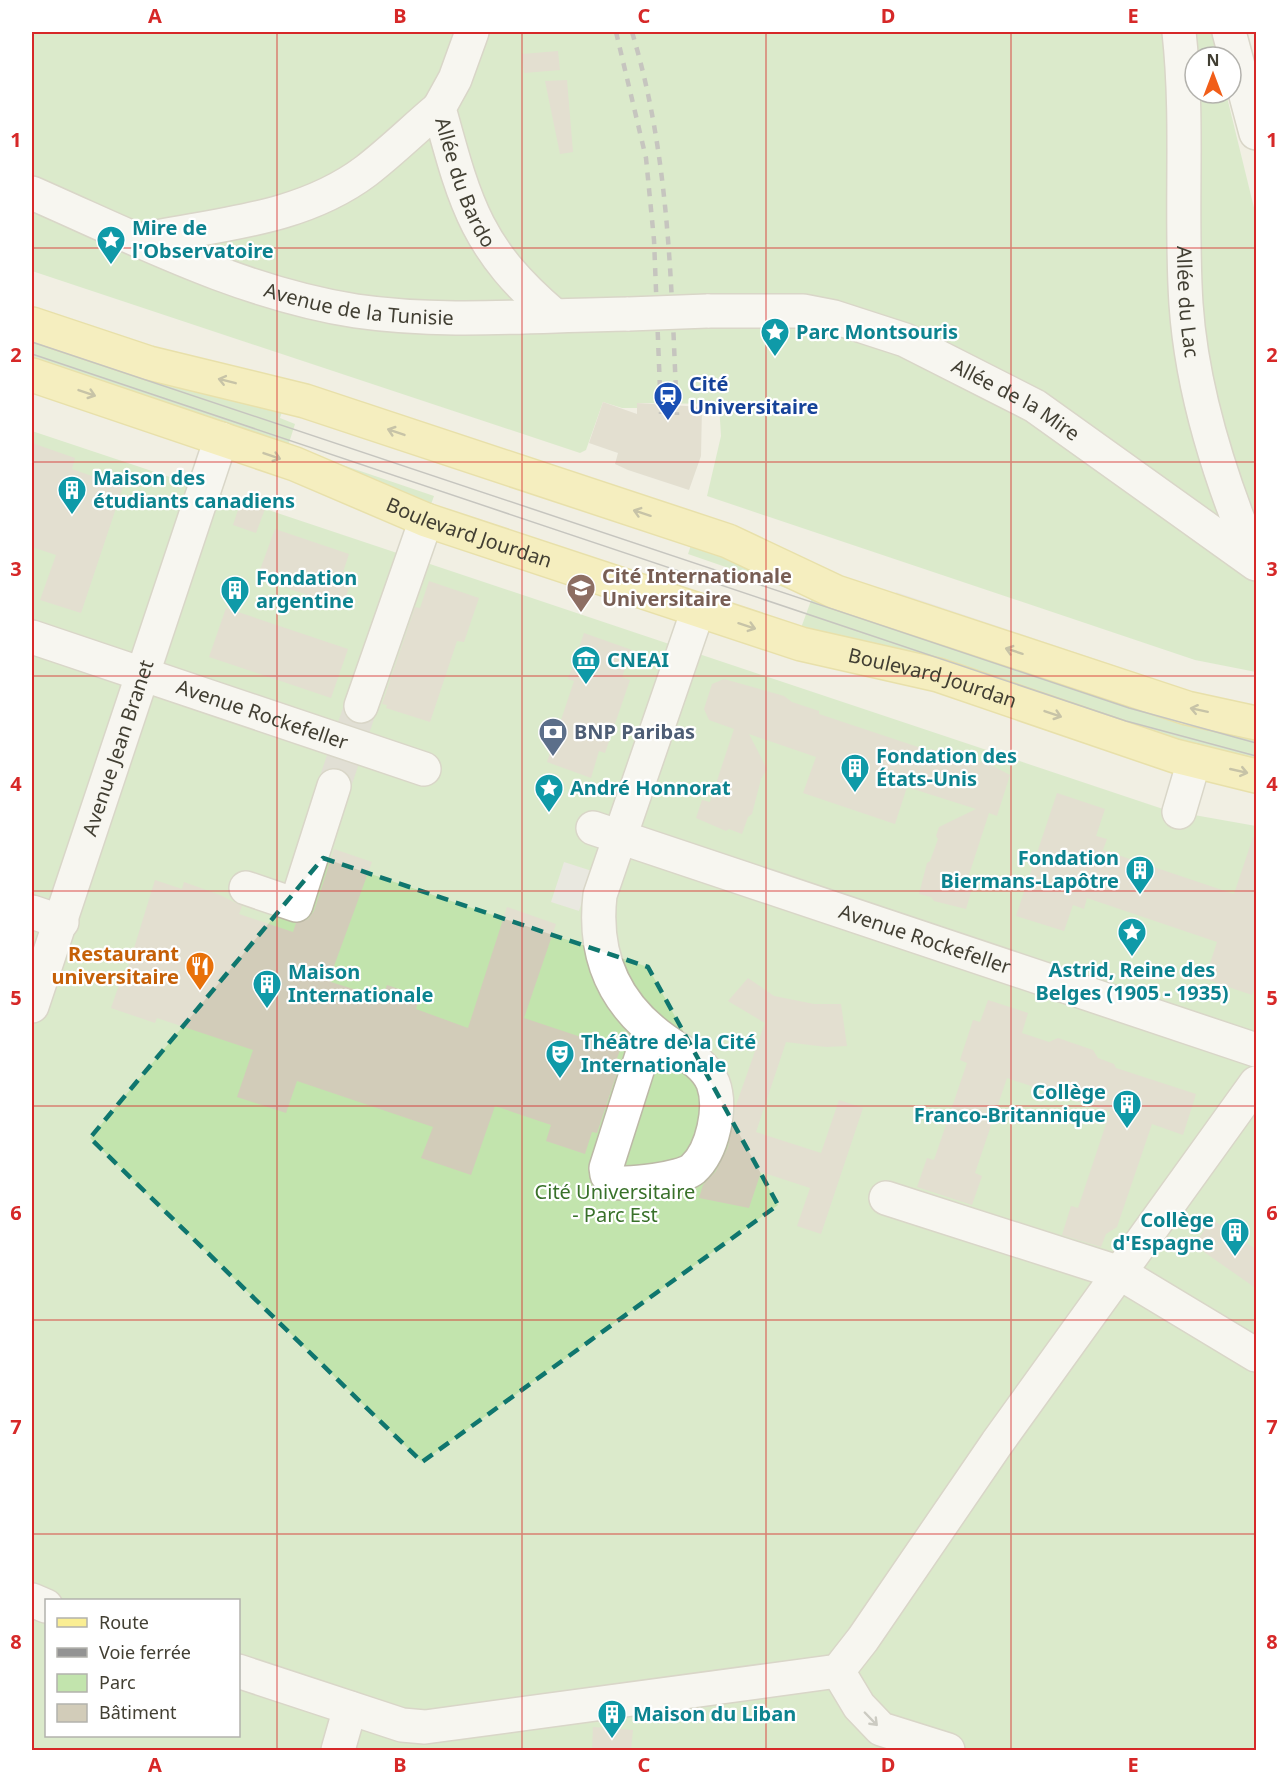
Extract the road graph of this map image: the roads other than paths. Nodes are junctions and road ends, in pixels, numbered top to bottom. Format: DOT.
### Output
graph roads {
  1 [pos="472,32"];
  2 [pos="1179,32"];
  3 [pos="1229,32"];
  4 [pos="439,108"];
  5 [pos="1257,133"];
  6 [pos="32,193"];
  7 [pos="140,240"];
  8 [pos="707,311"];
  9 [pos="554,315"];
  10 [pos="32,324"];
  11 [pos="32,375"];
  12 [pos="221,439"];
  13 [pos="426,520"];
  14 [pos="1256,563"];
  15 [pos="698,609"];
  16 [pos="32,637"];
  17 [pos="143,675"];
  18 [pos="362,706"];
  19 [pos="1257,723"];
  20 [pos="1194,761"];
  21 [pos="424,769"];
  22 [pos="1257,776"];
  23 [pos="334,786"];
  24 [pos="1179,812"];
  25 [pos="607,832"];
  26 [pos="246,888"];
  27 [pos="32,912"];
  28 [pos="62,922"];
  29 [pos="32,1006"];
  30 [pos="650,1030"];
  31 [pos="1257,1050"];
  32 [pos="1257,1083"];
  33 [pos="886,1198"];
  34 [pos="1120,1273"];
  35 [pos="1257,1355"];
  36 [pos="838,1671"];
  37 [pos="240,1672"];
  38 [pos="350,1708"];
  39 [pos="898,1742"];
  40 [pos="338,1750"];
  41 [pos="948,1750"];
  1 -- 4 [label="street, Allée du Bardo"];
  2 -- 14 [label="street, Allée du Lac"];
  3 -- 5 [label="street"];
  4 -- 7 [label="street"];
  4 -- 9 [label="street, Allée du Bardo"];
  6 -- 7 [label="street, Avenue de la Tunisie"];
  7 -- 9 [label="street, Avenue de la Tunisie"];
  8 -- 9 [label="street, Avenue de la Tunisie, bridge"];
  8 -- 14 [label="street, Allée de la Mire"];
  19 -- 10 [label="main road, one-way"];
  11 -- 12 [label="main road, Boulevard Jourdan, one-way"];
  12 -- 13 [label="main road, Boulevard Jourdan, one-way"];
  12 -- 17 [label="street, Avenue Jean Branet"];
  13 -- 15 [label="main road, Boulevard Jourdan"];
  13 -- 18 [label="street"];
  15 -- 20 [label="main road, Boulevard Jourdan, one-way"];
  15 -- 25 [label="street"];
  16 -- 17 [label="street, Avenue Rockefeller"];
  17 -- 21 [label="street, Avenue Rockefeller"];
  17 -- 28 [label="street, Avenue Jean Branet"];
  20 -- 22 [label="main road, Boulevard Jourdan, one-way"];
  20 -- 24 [label="street"];
  23 -- 26 [label="street"];
  25 -- 30 [label="street"];
  25 -- 31 [label="street, Avenue Rockefeller"];
  27 -- 28 [label="street"];
  28 -- 29 [label="street, Avenue Jean Branet"];
  30 -- 30 [label="street"];
  32 -- 34 [label="street"];
  33 -- 34 [label="street"];
  34 -- 35 [label="street"];
  34 -- 36 [label="street"];
  36 -- 38 [label="street"];
  36 -- 39 [label="street, one-way"];
  37 -- 38 [label="street"];
  38 -- 40 [label="street"];
  39 -- 41 [label="street"];
}
